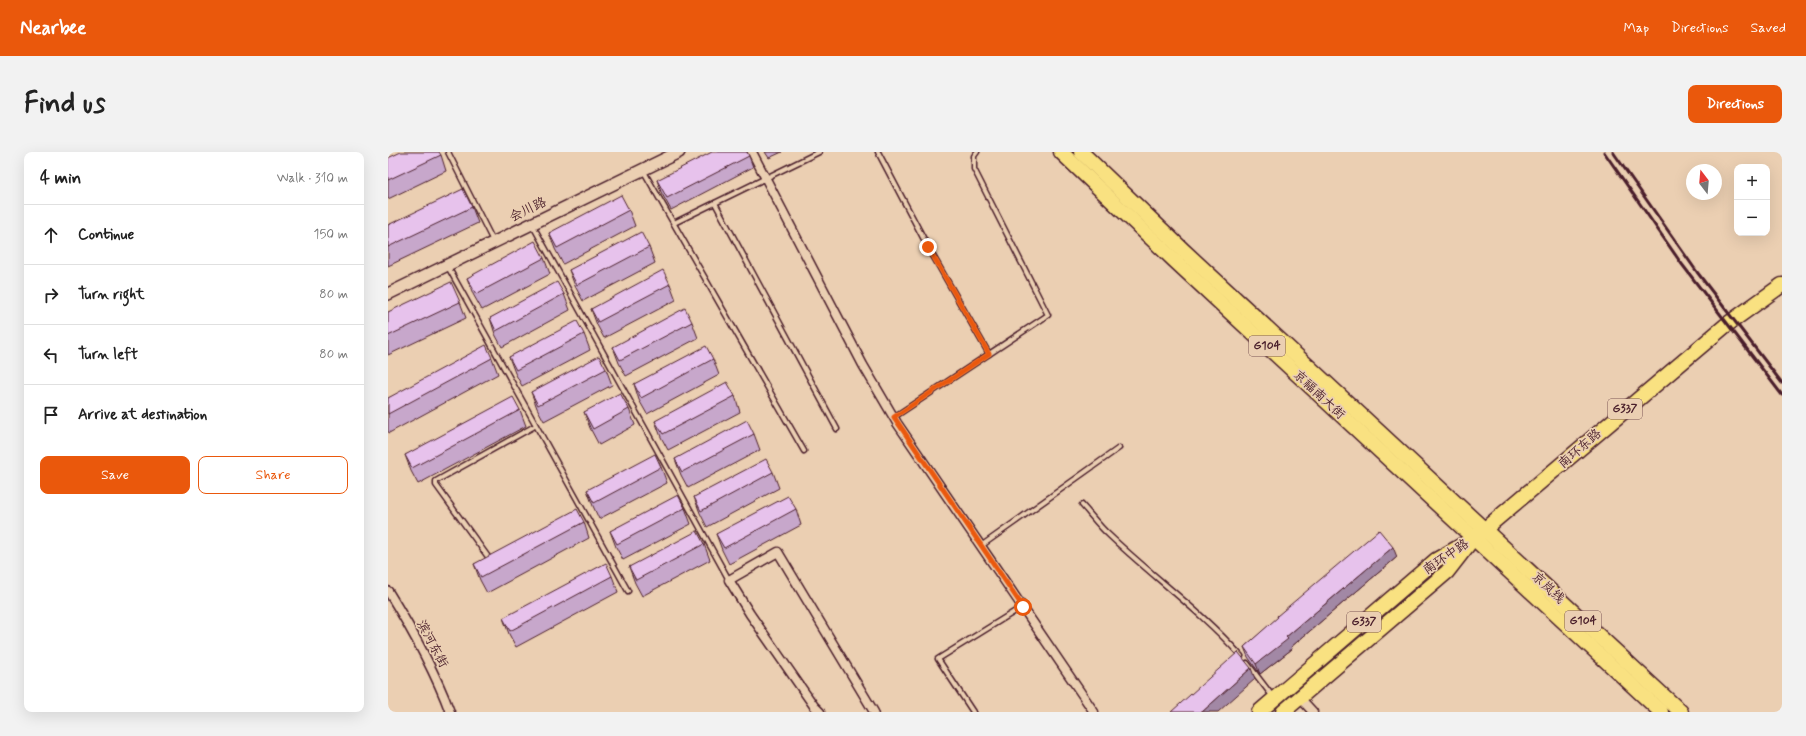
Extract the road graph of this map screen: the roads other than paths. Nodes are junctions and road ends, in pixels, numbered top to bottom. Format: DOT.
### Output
graph roads {
  1 [pos="448,152"];
  2 [pos="679,152"];
  3 [pos="752,152"];
  4 [pos="819,152"];
  5 [pos="878,152"];
  6 [pos="977,152"];
  7 [pos="1061,152"];
  8 [pos="1081,152"];
  9 [pos="643,170"];
  10 [pos="766,178"];
  11 [pos="715,203"];
  12 [pos="674,223"];
  13 [pos="532,224"];
  14 [pos="494,242"];
  15 [pos="447,265"];
  16 [pos="1782,285"];
  17 [pos="388,294"];
  18 [pos="989,354"];
  19 [pos="894,417"];
  20 [pos="533,427"];
  21 [pos="837,429"];
  22 [pos="1119,448"];
  23 [pos="804,451"];
  24 [pos="1082,505"];
  25 [pos="585,514"];
  26 [pos="578,517"];
  27 [pos="1484,529"];
  28 [pos="1473,539"];
  29 [pos="981,546"];
  30 [pos="496,562"];
  31 [pos="729,580"];
  32 [pos="388,591"];
  33 [pos="628,592"];
  34 [pos="1023,607"];
  35 [pos="1300,698"];
  36 [pos="1275,699"];
  37 [pos="450,712"];
  38 [pos="820,712"];
  39 [pos="874,712"];
  40 [pos="973,712"];
  41 [pos="1094,712"];
  42 [pos="1259,712"];
  43 [pos="1283,712"];
  44 [pos="1313,712"];
  45 [pos="1661,712"];
  46 [pos="1681,712"];
  1 -- 14 [label="lane"];
  2 -- 9 [label="street, 会川路"];
  3 -- 10 [label="street"];
  4 -- 10 [label="lane"];
  5 -- 18 [label="lane"];
  6 -- 18 [label="lane"];
  7 -- 28 [label="highway, 京福南大街 / G104"];
  8 -- 27 [label="highway, 京福南大街 / G104"];
  9 -- 12 [label="lane"];
  9 -- 13 [label="street, 会川路"];
  10 -- 11 [label="lane"];
  10 -- 19 [label="street"];
  11 -- 12 [label="lane"];
  11 -- 21 [label="lane"];
  12 -- 23 [label="lane"];
  13 -- 14 [label="street, 会川路"];
  13 -- 31 [label="lane"];
  14 -- 15 [label="street, 会川路"];
  15 -- 17 [label="street, 会川路"];
  15 -- 25 [label="lane"];
  16 -- 27 [label="highway, 南环东路 / G337"];
  18 -- 19 [label="lane"];
  19 -- 29 [label="street"];
  20 -- 30 [label="lane"];
  22 -- 29 [label="lane"];
  24 -- 36 [label="lane"];
  25 -- 26 [label="lane"];
  25 -- 33 [label="lane"];
  27 -- 28 [label="highway, 南环东路 / G337"];
  27 -- 46 [label="highway, 京岚线 / G104"];
  28 -- 35 [label="highway, 南环中路 / G337"];
  28 -- 36 [label="highway, 南环中路 / G337"];
  28 -- 45 [label="highway, 京岚线 / G104"];
  29 -- 34 [label="street"];
  31 -- 38 [label="street"];
  31 -- 39 [label="street"];
  32 -- 37 [label="street, 滨河东街"];
  34 -- 40 [label="lane"];
  34 -- 41 [label="street"];
  35 -- 43 [label="highway, 南环中路 / G337"];
  35 -- 44 [label="street"];
  36 -- 42 [label="highway, 南环中路 / G337"];
}
